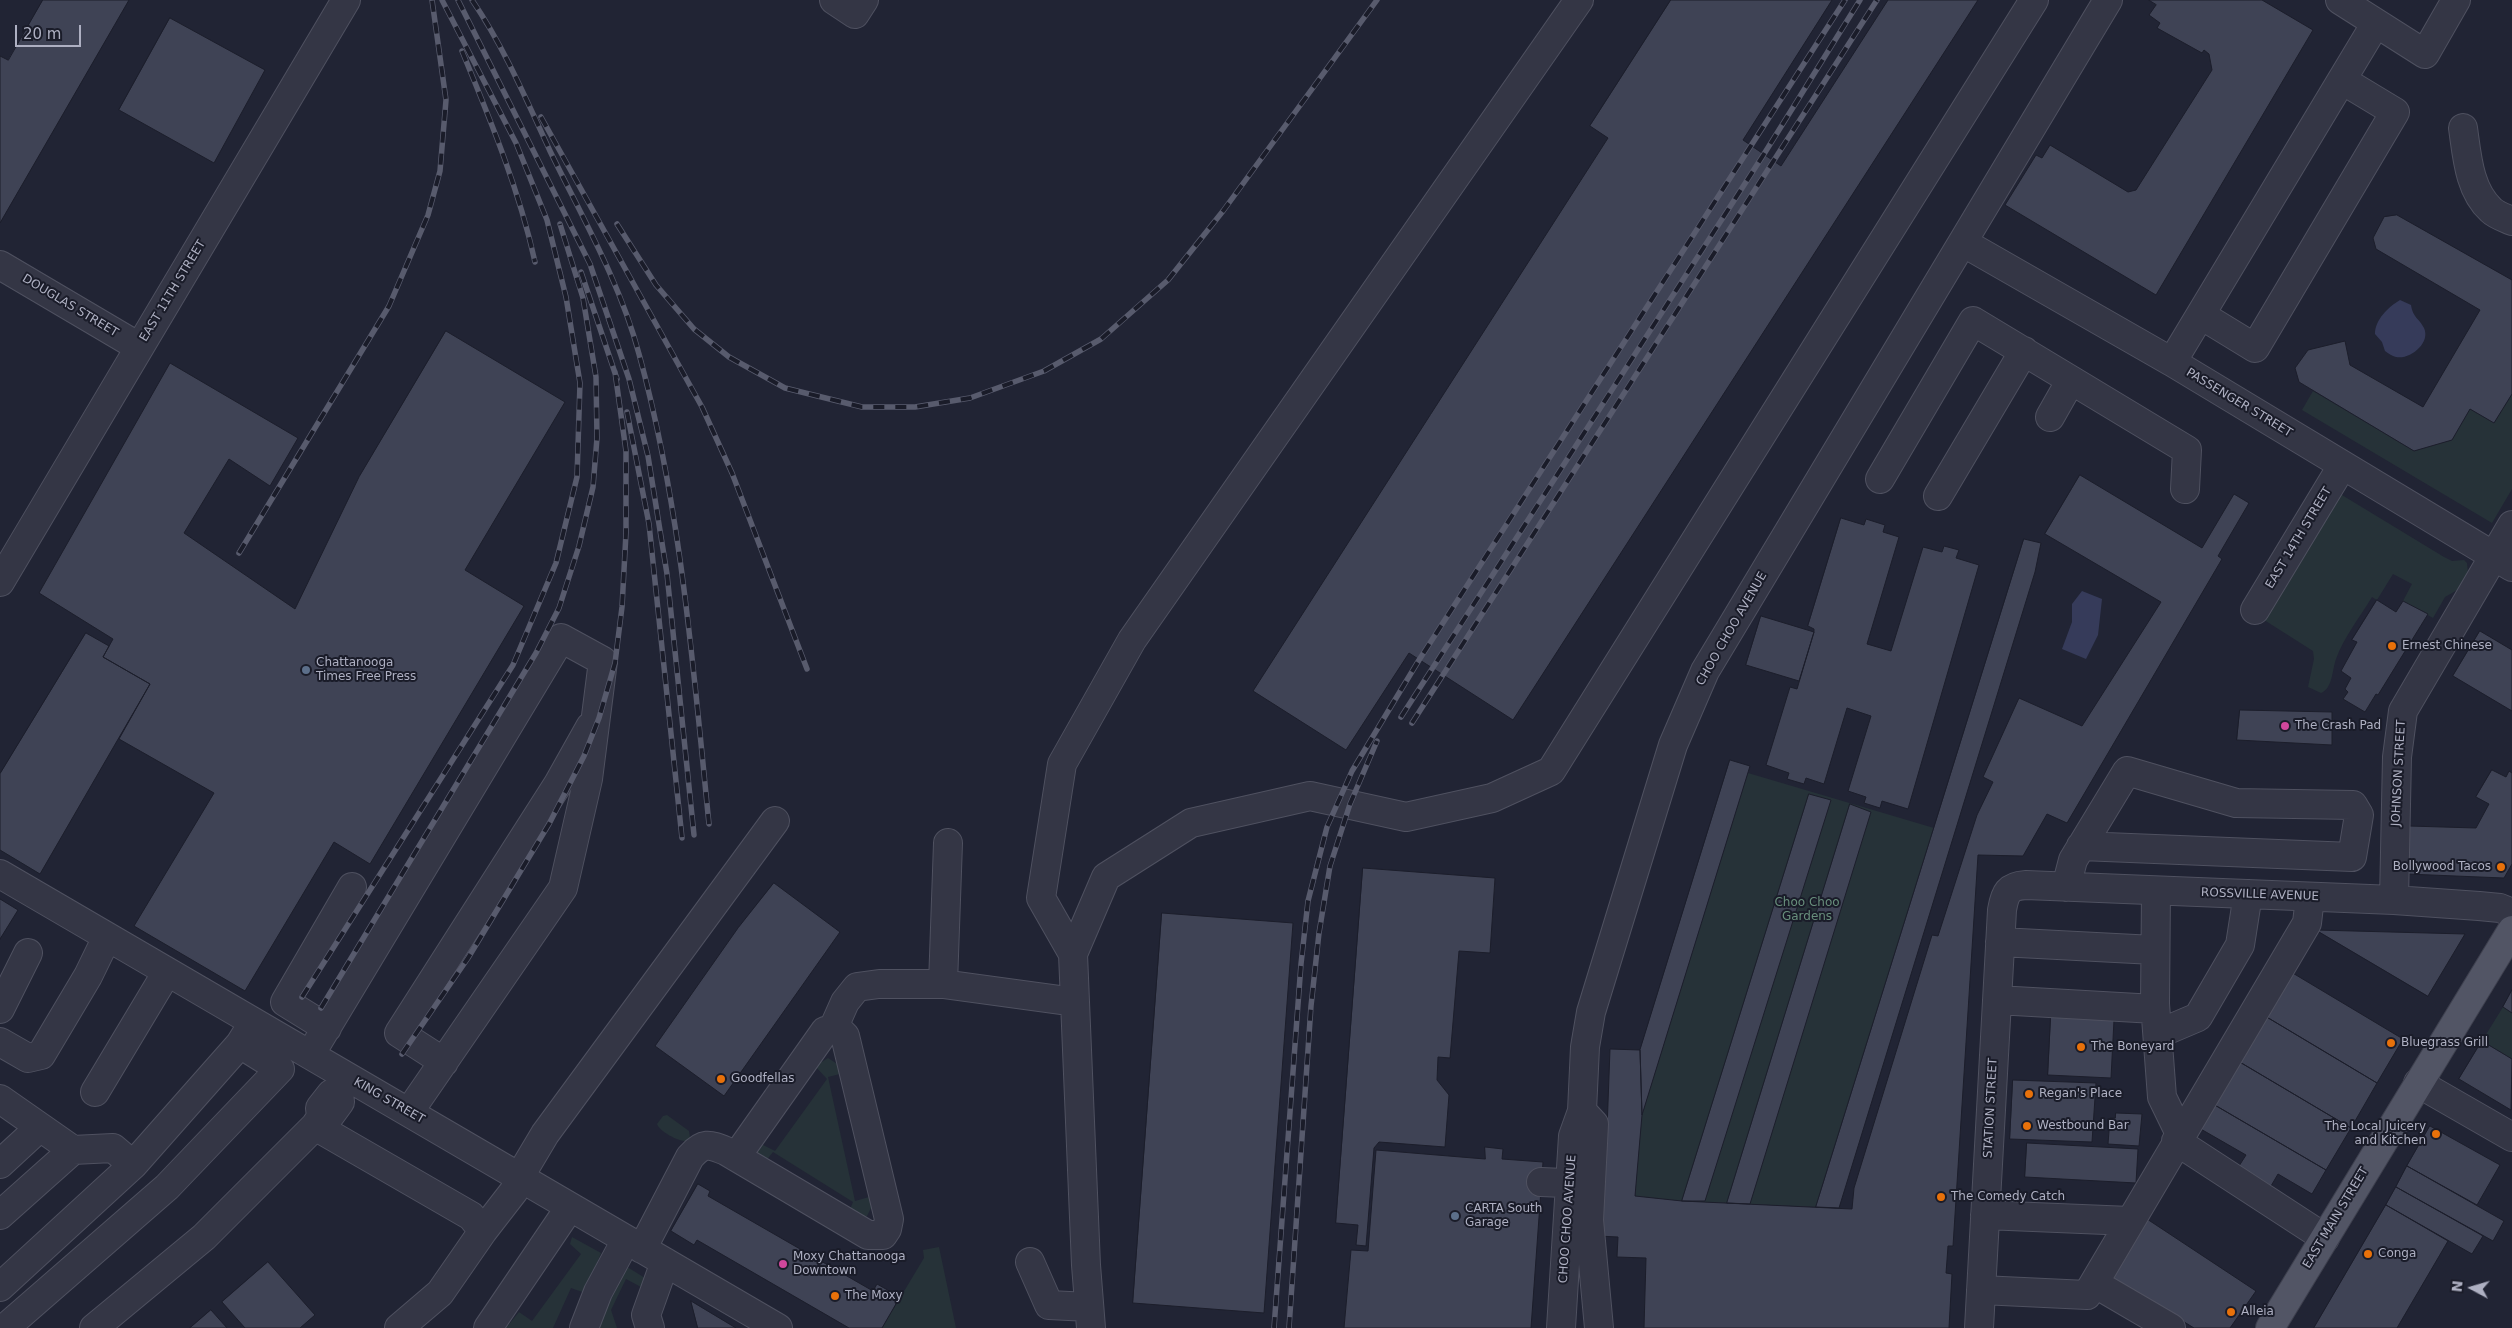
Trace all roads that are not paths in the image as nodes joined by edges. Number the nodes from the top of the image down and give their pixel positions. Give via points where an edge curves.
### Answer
1 (346, 0) edge
2 (1579, 0) edge
3 (2034, 0) edge
4 (2108, 0) edge
5 (2340, 0) edge
6 (2456, 0) edge
7 (2376, 23) junction
8 (2342, 80) junction
9 (2462, 128) dead end
10 (2512, 222) edge
11 (1964, 243) junction
12 (0, 265) edge
13 (2202, 315) junction
14 (140, 347) junction
15 (2024, 351) junction
16 (2172, 362) junction
17 (2071, 380) junction
18 (2050, 417) dead end
19 (2342, 466) junction
20 (1880, 479) dead end
21 (2185, 489) dead end
22 (1938, 496) dead end
23 (2512, 525) edge
24 (2503, 562) edge
25 (2, 574) edge
26 (2255, 610) dead end
27 (596, 715) junction
28 (775, 821) dead end
29 (948, 843) dead end
30 (2081, 846) junction
31 (0, 874) edge
32 (352, 887) dead end
33 (2066, 887) junction
34 (2008, 889) joint
35 (2156, 891) junction
36 (2248, 894) junction
37 (2310, 897) junction
38 (2394, 900) junction
39 (2512, 913) edge
40 (2512, 930) edge
41 (107, 937) junction
42 (2000, 942) junction
43 (2154, 950) junction
44 (28, 954) dead end
45 (1073, 954) junction
46 (167, 972) junction
47 (943, 984) junction
48 (1997, 1000) junction
49 (1075, 1002) junction
50 (0, 1008) edge
51 (2156, 1021) junction
52 (327, 1028) junction
53 (833, 1029) junction
54 (247, 1033) junction
55 (0, 1042) edge
56 (310, 1056) junction
57 (444, 1062) junction
58 (2418, 1083) junction
59 (344, 1086) junction
60 (96, 1092) dead end
61 (0, 1099) edge
62 (409, 1112) junction
63 (318, 1122) junction
64 (39, 1128) junction
65 (2512, 1137) edge
66 (2178, 1138) junction
67 (73, 1150) junction
68 (736, 1157) junction
69 (0, 1164) edge
70 (134, 1165) junction
71 (520, 1176) junction
72 (1542, 1182) dead end
73 (1580, 1184) junction
74 (570, 1207) junction
75 (0, 1215) edge
76 (1985, 1215) junction
77 (2130, 1221) junction
78 (483, 1231) junction
79 (2325, 1238) junction
80 (634, 1244) junction
81 (665, 1262) junction
82 (1030, 1262) dead end
83 (2094, 1283) junction
84 (0, 1287) edge
85 (1981, 1290) junction
86 (1090, 1317) edge
87 (2165, 1327) edge
88 (5, 1328) edge
89 (94, 1328) edge
90 (400, 1328) edge
91 (488, 1328) edge
92 (584, 1328) edge
93 (650, 1328) edge
94 (778, 1328) edge
95 (1561, 1328) edge
96 (1599, 1328) edge
97 (1979, 1328) edge
98 (2270, 1328) edge

1 - 14 street, EAST 11TH STREET
2 - 45 street via 1132,640 1062,764 1041,898
3 - 45 street via 1551,771 1492,798 1406,817 1310,796 1191,823 1106,877
4 - 11 street, CHOO CHOO AVENUE
5 - 7 street
6 - 7 street via 2425,54
7 - 8 street
8 - 13 street
8 - 13 street via 2395,112 2255,348
9 - 10 street via 2470,173 2478,194 2491,211
11 - 16 street, PASSENGER STREET
11 - 73 street, CHOO CHOO AVENUE via 1716,654 1695,692 1673,745 1591,1012 1585,1047 1582,1111 1594,1124
12 - 14 street, DOUGLAS STREET
13 - 16 street
14 - 25 street, EAST 11TH STREET
15 - 17 street
15 - 20 street via 1972,320
15 - 22 street
16 - 19 street, PASSENGER STREET
17 - 18 street
17 - 21 street via 2187,450
19 - 24 street, PASSENGER STREET
19 - 26 street, EAST 14TH STREET
23 - 24 street, JOHNSON STREET
24 - 38 street, JOHNSON STREET via 2403,711 2397,757
27 - 52 street via 603,660 561,638
27 - 57 street via 588,778 563,888
27 - 57 street via 558,784 399,1033
28 - 71 street via 545,1134
29 - 47 street
30 - 30 street via 2352,857 2359,815 2353,805 2236,803 2127,771
30 - 33 street via 2073,860
31 - 41 street, KING STREET
32 - 52 street via 285,1002
33 - 34 street, ROSSVILLE AVENUE via 2016,885
33 - 35 street, ROSSVILLE AVENUE
34 - 42 street, STATION STREET via 2002,910
35 - 36 street, ROSSVILLE AVENUE
35 - 43 street
36 - 37 street, ROSSVILLE AVENUE
36 - 51 street via 2240,945 2198,1017
37 - 38 street, ROSSVILLE AVENUE
37 - 66 street via 2307,923
38 - 39 street, ROSSVILLE AVENUE via 2500,908
40 - 58 main road, EAST MAIN STREET
41 - 46 street, KING STREET
41 - 55 street via 41,1055 28,1058
42 - 43 street
42 - 48 street, STATION STREET
43 - 51 street
44 - 50 street
45 - 49 street
46 - 54 street, KING STREET
46 - 60 street
47 - 49 street
47 - 53 street via 857,987 845,1002
48 - 51 street
48 - 76 street, STATION STREET
49 - 86 street
51 - 66 street via 2162,1097
52 - 56 street
53 - 68 street via 825,1032
53 - 68 street via 840,1030 845,1036 889,1219 883,1235 868,1235
54 - 56 street, KING STREET
54 - 70 street
54 - 88 street via 280,1069 167,1187
56 - 59 street, KING STREET
57 - 62 street
58 - 65 street
58 - 79 main road, EAST MAIN STREET
59 - 62 street, KING STREET
59 - 63 street via 340,1102 329,1117
61 - 64 street
62 - 71 street, KING STREET
63 - 78 street via 471,1216
63 - 89 street via 204,1237
64 - 67 street
64 - 69 street
66 - 77 street
66 - 79 street
67 - 70 street via 114,1148
67 - 75 street
68 - 80 street via 715,1146 698,1148
70 - 84 street
71 - 74 street, KING STREET
71 - 78 street via 514,1191
72 - 73 street
73 - 95 street, CHOO CHOO AVENUE
73 - 96 street, CHOO CHOO AVENUE via 1590,1235
74 - 80 street, KING STREET
74 - 91 street
76 - 77 street
76 - 85 street, STATION STREET
77 - 83 street
78 - 90 street via 440,1293
79 - 98 main road, EAST MAIN STREET
80 - 81 street, KING STREET
80 - 92 street via 598,1292
81 - 93 street via 646,1315
81 - 94 street, KING STREET
82 - 86 street via 1049,1305
83 - 85 street via 2087,1295
83 - 87 street
85 - 97 street, STATION STREET

